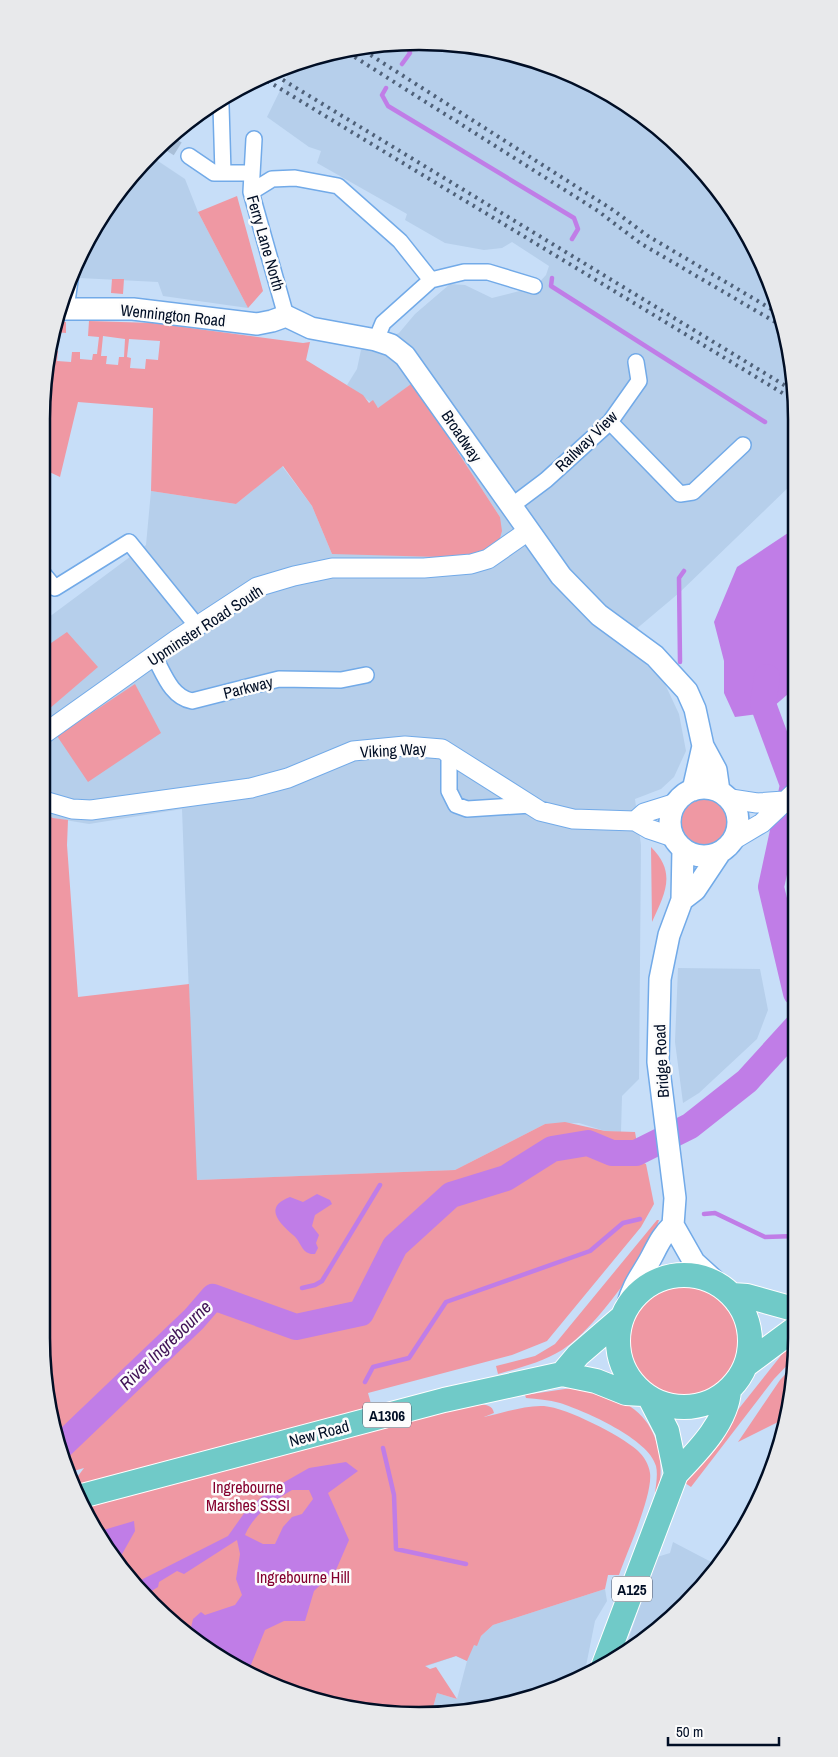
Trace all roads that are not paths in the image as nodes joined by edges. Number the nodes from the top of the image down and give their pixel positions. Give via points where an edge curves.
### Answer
1 (221, 108) edge
2 (254, 139) dead end
3 (189, 156) tunnel mouth
4 (223, 173) junction
5 (251, 173) junction
6 (251, 192) junction
7 (430, 280) junction
8 (534, 286) dead end
9 (67, 309) edge
10 (286, 316) junction
11 (376, 340) junction
12 (636, 362) dead end
13 (610, 422) junction
14 (743, 445) dead end
15 (510, 508) junction
16 (528, 531) junction
17 (50, 582) edge
18 (197, 626) junction
19 (154, 656) junction
20 (366, 675) dead end
21 (50, 730) edge
22 (703, 746) junction
23 (449, 754) junction
24 (693, 790) junction
25 (725, 795) junction
26 (788, 796) edge
27 (788, 798) edge
28 (50, 803) edge
29 (676, 803) junction
30 (531, 806) junction
31 (635, 820) junction
32 (678, 843) junction
33 (727, 846) junction
34 (682, 900) junction
35 (673, 1225) junction
36 (724, 1289) junction
37 (788, 1307) edge
38 (625, 1311) junction
39 (788, 1334) edge
40 (746, 1364) junction
41 (562, 1374) junction
42 (729, 1390) junction
43 (646, 1396) junction
44 (676, 1474) junction
45 (85, 1495) edge
46 (607, 1656) edge

1 - 4 street
2 - 5 street, Ferry Lane North
3 - 4 street via 214,173
4 - 5 street
5 - 6 street, Ferry Lane North
6 - 7 street via 272,179 295,178 338,186 400,241
6 - 10 street, Ferry Lane North
7 - 8 street via 464,272 488,272
7 - 11 street via 383,324
9 - 10 main road, Wennington Road via 134,309 257,324
10 - 11 main road, Broadway via 311,328
11 - 15 main road, Broadway via 391,345 405,356
12 - 13 street, Railway View via 639,381
13 - 14 street via 680,494 693,492
13 - 15 street, Railway View
15 - 16 main road, Broadway
16 - 18 street, Upminster Road South via 488,559 471,564 424,568 332,568 294,576 258,587
16 - 22 main road, Broadway via 561,576 599,615 655,656 687,691 696,709
17 - 18 street via 55,588 129,542
18 - 19 street, Upminster Road South
19 - 20 street, Parkway via 175,693 192,701 279,679 341,680
19 - 21 street, Upminster Road South
22 - 24 main road
22 - 25 main road
23 - 28 street, Viking Way via 429,747 370,748 288,778 228,791 91,810
23 - 30 street, Viking Way
23 - 30 street via 449,791 456,805 467,809
24 - 25 main road via 706,788
24 - 29 main road
25 - 26 street via 757,803
25 - 33 main road via 739,819
27 - 33 street via 762,823
29 - 31 street
29 - 32 main road, Bridge Road via 670,820
30 - 31 street, Viking Way via 573,819
31 - 32 street
32 - 33 main road via 700,857
32 - 34 main road, Bridge Road
33 - 34 main road, Bridge Road via 694,890
34 - 35 main road, Bridge Road via 669,935 660,979 658,1062 675,1198
35 - 36 main road via 694,1262
35 - 38 main road via 660,1238 632,1287
36 - 37 main road
36 - 38 main road via 698,1276 678,1275 659,1279 642,1290
36 - 40 main road via 743,1310 749,1328
38 - 41 main road
38 - 43 main road via 617,1343 621,1362 629,1380
39 - 40 main road
40 - 42 main road
41 - 43 main road, New Road / A1306
41 - 45 main road, New Road / A1306 via 444,1400
42 - 43 main road via 711,1402 691,1407 670,1406
42 - 44 main road, A125 via 722,1417
43 - 44 main road via 667,1431
44 - 46 main road, A125

